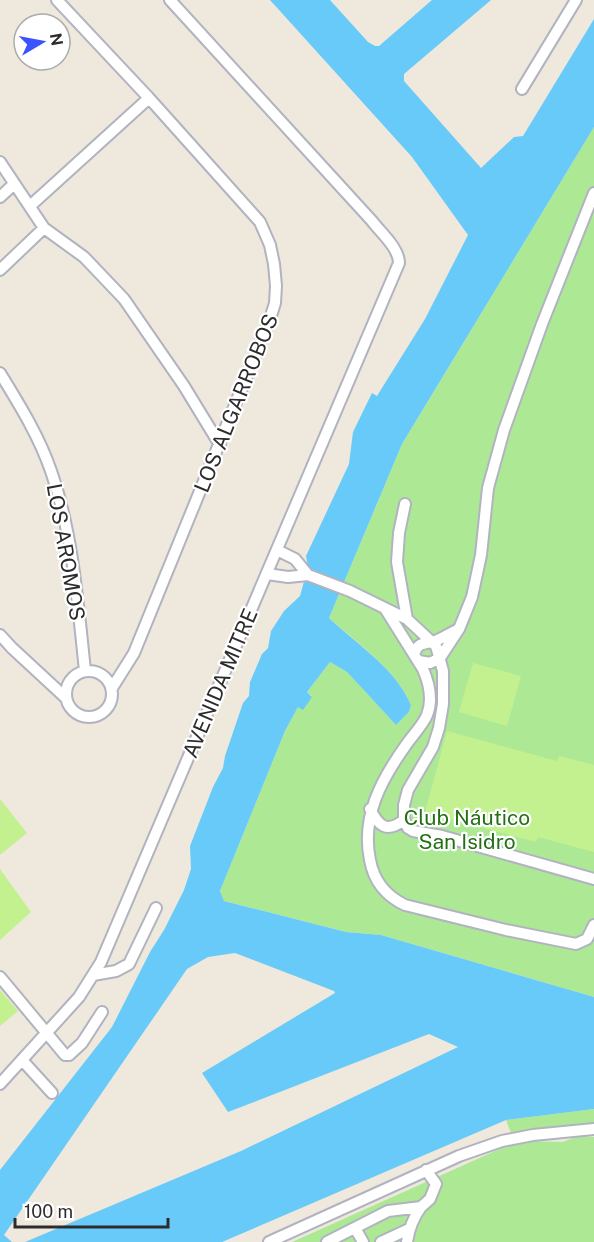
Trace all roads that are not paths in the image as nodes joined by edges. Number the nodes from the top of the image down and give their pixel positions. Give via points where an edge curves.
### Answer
1 (57, 0) edge
2 (170, 0) edge
3 (572, 2) edge
4 (522, 89) dead end
5 (149, 98) junction
6 (0, 162) edge
7 (14, 184) junction
8 (594, 193) edge
9 (0, 197) edge
10 (30, 206) junction
11 (44, 228) junction
12 (0, 270) edge
13 (0, 373) edge
14 (220, 445) junction
15 (405, 504) dead end
16 (277, 550) junction
17 (267, 574) junction
18 (310, 576) junction
19 (386, 610) junction
20 (407, 619) junction
21 (459, 629) junction
22 (0, 635) edge
23 (433, 642) junction
24 (416, 658) junction
25 (440, 658) junction
26 (85, 671) junction
27 (112, 688) junction
28 (66, 698) junction
29 (370, 809) junction
30 (404, 820) junction
31 (594, 879) edge
32 (156, 908) dead end
33 (594, 925) edge
34 (93, 975) junction
35 (0, 977) edge
36 (102, 1012) dead end
37 (46, 1034) junction
38 (22, 1060) junction
39 (0, 1084) edge
40 (52, 1093) dead end
41 (594, 1130) edge
42 (426, 1170) junction
43 (421, 1207) junction
44 (355, 1228) junction
45 (409, 1229) junction
46 (269, 1242) edge
47 (327, 1242) edge
48 (363, 1242) edge
49 (381, 1242) edge
50 (407, 1242) edge

1 - 5 street, LOS ALGARROBOS
2 - 16 street, AVENIDA MITRE via 372,221 399,257
3 - 4 street
5 - 10 street
5 - 14 street, LOS ALGARROBOS via 260,222 274,264 275,303
6 - 7 street
7 - 9 street
7 - 10 street
8 - 21 street via 504,430 488,488 482,555
10 - 11 street
11 - 12 street
11 - 14 street via 84,257 124,299
13 - 26 street, LOS AROMOS via 38,440 51,472 67,539
14 - 27 street, LOS ALGARROBOS via 134,653
15 - 20 street via 397,562
16 - 17 street, AVENIDA MITRE
16 - 18 street via 295,559
17 - 18 street
17 - 34 street, AVENIDA MITRE
18 - 19 street
19 - 20 street
19 - 24 street
20 - 23 street
21 - 23 street
21 - 25 street
22 - 28 street
23 - 24 street via 423,642 416,649
23 - 25 street
24 - 25 street via 430,663
24 - 29 street via 428,680 427,715 377,791
25 - 30 street via 443,704 439,728 433,747 408,790
26 - 27 street via 104,676
26 - 28 street via 72,678
27 - 28 street via 107,710 94,717 79,716
29 - 30 street via 383,826 396,826
29 - 33 street via 367,846 372,869 382,890 394,900 576,944 587,939
30 - 31 street via 412,831
32 - 34 street via 129,964
34 - 37 street, AVENIDA MITRE
35 - 37 street
36 - 37 street via 82,1043 69,1055
37 - 38 street, AVENIDA MITRE
38 - 39 street, AVENIDA MITRE
38 - 40 street
41 - 42 street via 502,1141
42 - 43 street via 436,1184
42 - 46 street
43 - 44 street via 388,1210
43 - 45 street
44 - 47 street
44 - 48 street
45 - 49 street
45 - 50 street

